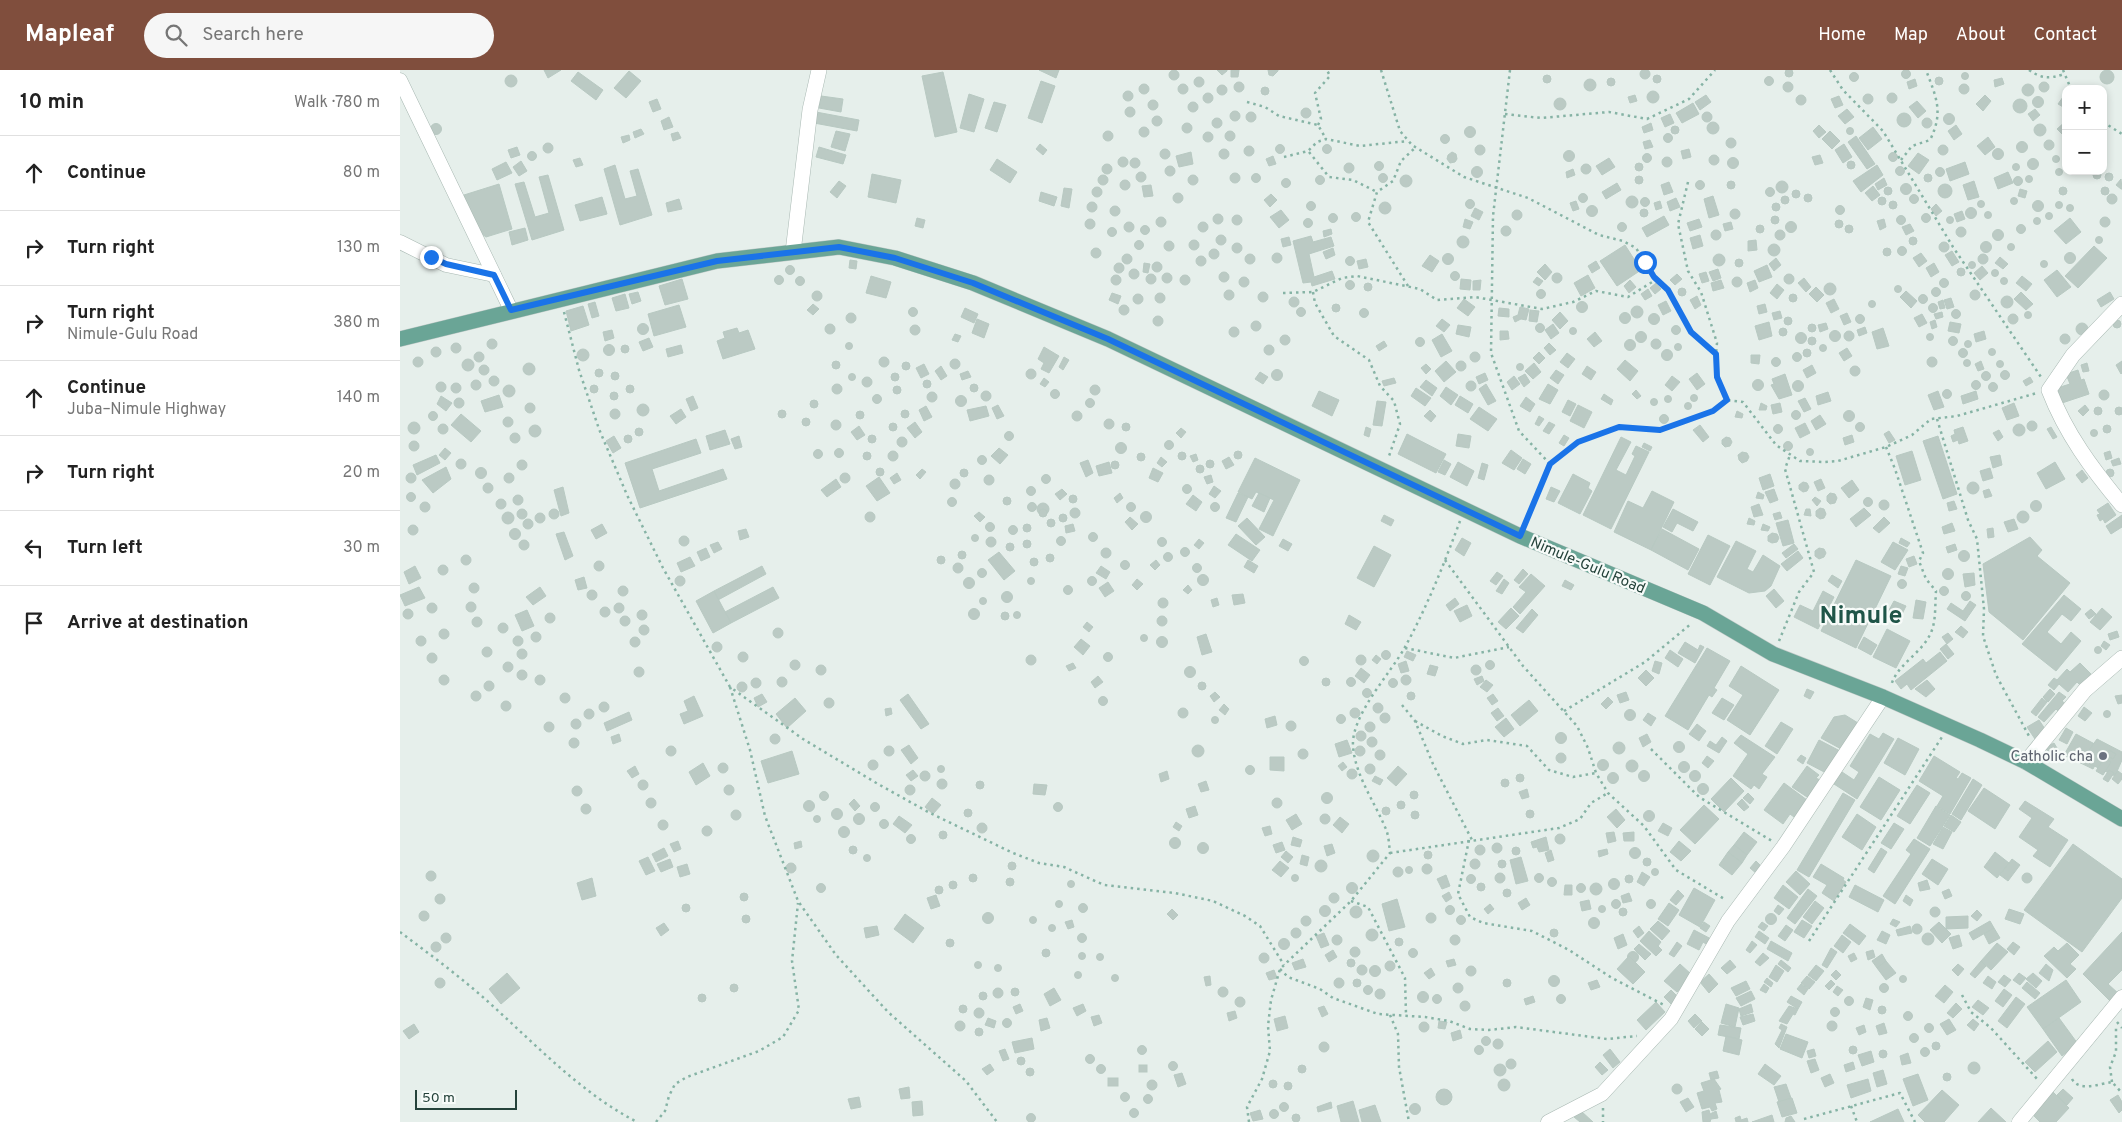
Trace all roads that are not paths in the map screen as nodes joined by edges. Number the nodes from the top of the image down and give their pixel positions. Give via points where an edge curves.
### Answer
1 (819, 70) edge
2 (400, 80) edge
3 (400, 242) edge
4 (793, 252) junction
5 (494, 275) junction
6 (2122, 304) edge
7 (511, 310) junction
8 (400, 339) edge
9 (2122, 505) edge
10 (2122, 658) edge
11 (1886, 698) junction
12 (2026, 762) junction
13 (2122, 819) edge
14 (2122, 997) edge
15 (1548, 1122) edge
16 (2019, 1122) edge

1 - 4 street via 810,110
2 - 5 street
3 - 5 street via 446,264
4 - 7 main road, Nimule-Gulu Road via 717,261
4 - 11 main road, Nimule-Gulu Road via 839,247 895,258 973,283 1108,339 1520,536 1703,613 1773,654
5 - 7 street
6 - 9 street via 2072,355 2049,390 2060,418 2088,463
7 - 8 main road, Nimule-Gulu Road
10 - 12 street via 2085,690
11 - 12 main road, Nimule-Gulu Road
11 - 15 street via 1738,907 1677,1012 1602,1094
12 - 13 main road, Nimule-Gulu Road
14 - 16 street

